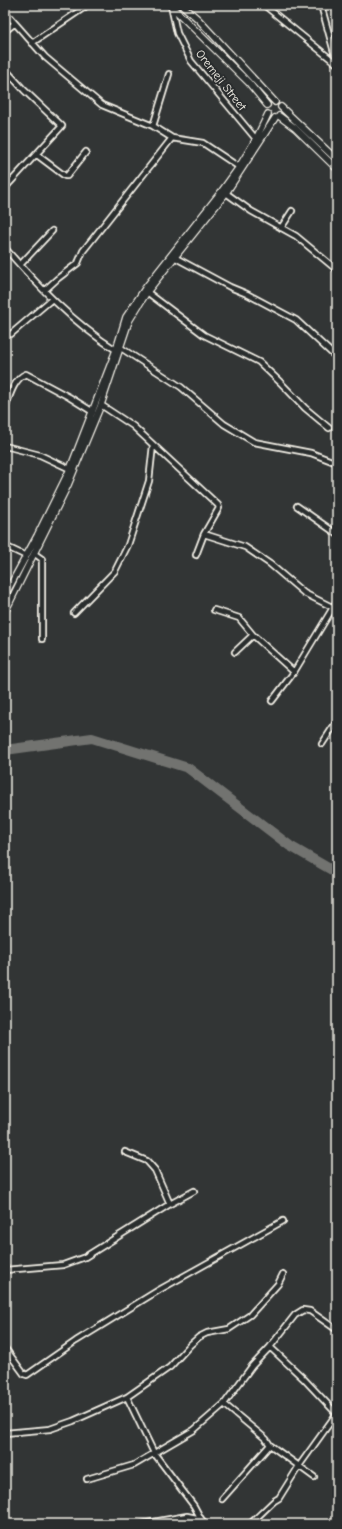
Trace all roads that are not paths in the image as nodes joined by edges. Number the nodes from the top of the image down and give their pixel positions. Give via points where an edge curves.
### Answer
1 (86, 5) edge
2 (170, 5) edge
3 (182, 5) edge
4 (264, 5) edge
5 (321, 5) edge
6 (5, 12) edge
7 (14, 24) junction
8 (5, 31) edge
9 (32, 43) junction
10 (337, 64) edge
11 (5, 69) edge
12 (169, 74) dead end
13 (275, 102) junction
14 (266, 105) junction
15 (281, 107) junction
16 (268, 114) junction
17 (277, 117) junction
18 (153, 126) junction
19 (172, 138) junction
20 (256, 139) junction
21 (86, 152) dead end
22 (37, 155) junction
23 (337, 160) edge
24 (239, 167) junction
25 (337, 169) edge
26 (5, 188) edge
27 (226, 193) junction
28 (292, 211) dead end
29 (281, 228) junction
30 (52, 231) dead end
31 (5, 248) edge
32 (174, 257) junction
33 (20, 265) junction
34 (337, 270) edge
35 (45, 290) junction
36 (147, 292) junction
37 (52, 299) junction
38 (11, 334) dead end
39 (118, 349) junction
40 (337, 358) edge
41 (101, 405) junction
42 (5, 409) edge
43 (93, 412) junction
44 (329, 428) dead end
45 (154, 444) junction
46 (5, 446) edge
47 (337, 462) edge
48 (70, 469) junction
49 (297, 506) dead end
50 (204, 534) junction
51 (337, 534) edge
52 (5, 546) edge
53 (35, 554) junction
54 (196, 555) dead end
55 (26, 556) junction
56 (5, 595) edge
57 (337, 601) edge
58 (334, 608) junction
59 (214, 610) dead end
60 (5, 612) edge
61 (74, 613) dead end
62 (253, 635) junction
63 (42, 638) dead end
64 (235, 652) dead end
65 (294, 672) junction
66 (272, 701) dead end
67 (337, 721) edge
68 (322, 744) dead end
69 (125, 1152) dead end
70 (194, 1191) dead end
71 (170, 1204) junction
72 (283, 1222) dead end
73 (5, 1270) edge
74 (283, 1274) dead end
75 (337, 1330) edge
76 (5, 1348) edge
77 (270, 1348) junction
78 (126, 1397) junction
79 (224, 1404) junction
80 (337, 1413) edge
81 (5, 1433) edge
82 (270, 1445) junction
83 (154, 1453) junction
84 (299, 1466) junction
85 (314, 1476) dead end
86 (87, 1478) dead end
87 (222, 1499) dead end
88 (201, 1519) junction
89 (142, 1524) edge
90 (206, 1524) edge
91 (250, 1524) edge

1 - 9 street
2 - 14 street via 249,83
2 - 20 street, Oremeji Street via 177,33 191,61
3 - 13 street
4 - 10 street
5 - 10 street
6 - 7 street
7 - 8 street
7 - 9 street
9 - 18 street via 102,106
11 - 22 street via 62,126
12 - 18 street
13 - 14 street
13 - 15 street
14 - 16 street via 265,110
15 - 17 street via 282,112
15 - 23 street
16 - 17 street via 268,117
16 - 20 street
17 - 25 street via 295,128
17 - 27 street
18 - 19 street
19 - 24 street via 203,143
19 - 35 street via 83,251 78,263
20 - 24 street
21 - 22 street via 67,176
22 - 26 street
24 - 39 street via 146,287 126,317
27 - 29 street
27 - 32 street
28 - 29 street
29 - 34 street via 296,236
30 - 33 street
31 - 33 street
32 - 36 street
32 - 40 street via 296,320
33 - 35 street
35 - 37 street
36 - 39 street via 130,321
36 - 44 street via 204,335 259,362
37 - 38 street
37 - 39 street via 94,336
39 - 41 street
39 - 43 street
39 - 47 street via 181,387 224,424 254,442 311,453
41 - 45 street via 133,426
41 - 53 street via 68,485
42 - 43 street via 16,382 26,374
43 - 48 street
45 - 50 street via 218,505 219,508
45 - 61 street via 149,481 128,545 115,571
46 - 48 street via 40,454
48 - 55 street
49 - 51 street
50 - 54 street
50 - 58 street via 245,547 304,593
52 - 55 street
53 - 60 street
53 - 63 street via 42,559
55 - 56 street
57 - 58 street
58 - 65 street
59 - 62 street via 239,618
62 - 64 street
62 - 65 street
65 - 66 street
67 - 68 street
69 - 71 street via 147,1161 155,1170
70 - 71 street
71 - 73 street via 85,1257 63,1266
72 - 76 street via 159,1290 76,1341 27,1375
74 - 78 street via 278,1284 250,1315 230,1329 199,1336 170,1367
75 - 77 street via 310,1311 303,1310 295,1315
77 - 79 street via 252,1366
77 - 80 street
78 - 81 street via 73,1421 50,1428
78 - 83 street
79 - 82 street
79 - 83 street via 194,1430
80 - 84 street
82 - 84 street
82 - 87 street
83 - 86 street via 134,1465
83 - 88 street
84 - 85 street
84 - 91 street via 279,1498
88 - 89 street via 187,1516
88 - 90 street

